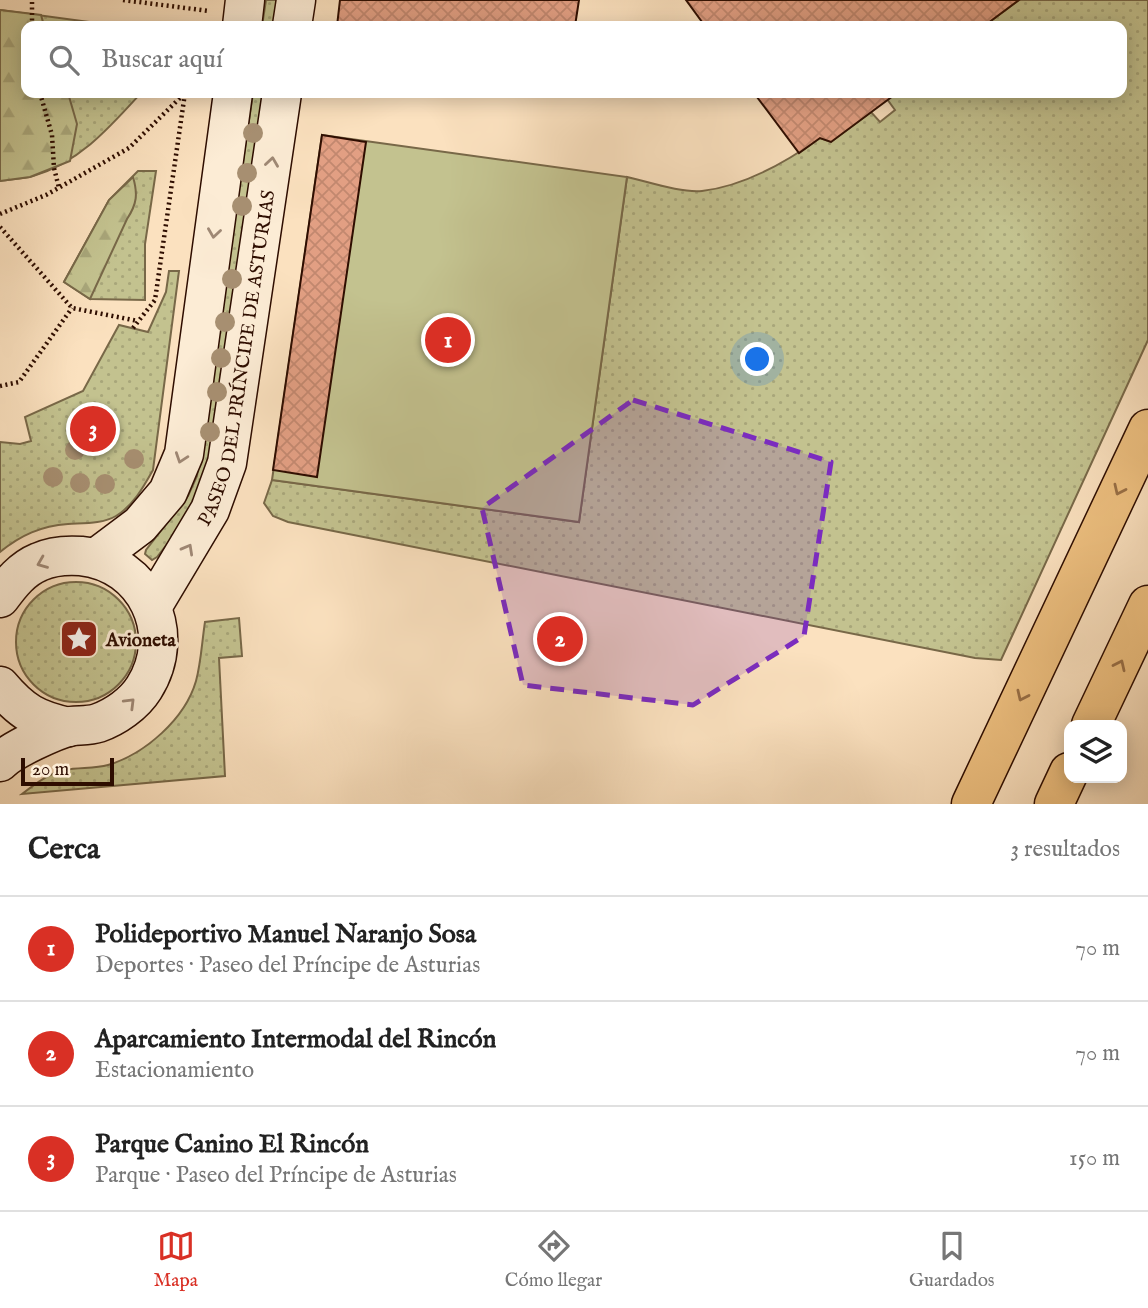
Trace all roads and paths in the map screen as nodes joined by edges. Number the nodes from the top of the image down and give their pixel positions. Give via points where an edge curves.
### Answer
1 (32, 0) edge
2 (123, 0) edge
3 (296, 0) edge
4 (232, 12) edge
5 (32, 21) edge
6 (293, 21) edge
7 (41, 98) edge
8 (180, 98) edge
9 (184, 98) edge
10 (232, 98) edge
11 (281, 98) edge
12 (59, 188) junction
13 (0, 214) edge
14 (0, 227) edge
15 (72, 308) junction
16 (138, 321) junction
17 (133, 328) dead end
18 (0, 386) edge
19 (1148, 429) edge
20 (96, 558) junction
21 (0, 598) edge
22 (1148, 605) edge
23 (152, 607) junction
24 (0, 686) edge
25 (1093, 720) edge
26 (69, 727) junction
27 (0, 762) edge
28 (1064, 783) edge
29 (971, 804) edge
30 (1054, 804) edge

1 - 5 path
2 - 4 path
3 - 6 street
7 - 12 path
8 - 12 path via 129,148
9 - 16 path via 155,300
10 -> 20 street, PASEO DEL PRÍNCIPE DE ASTURIAS via 184,454 168,492 140,525
23 -> 11 street, PASEO DEL PRÍNCIPE DE ASTURIAS via 210,510 227,463
12 - 13 path
14 - 15 path
15 - 16 path
15 - 18 path via 19,382
16 - 17 path
19 -> 29 highway
20 -> 21 street via 67,555 39,561 15,578
20 - 23 street via 120,568 139,585
25 -> 22 highway
26 -> 23 street via 97,723 123,711 144,690 156,664 159,635
24 - 26 street via 17,706 41,721
26 - 27 street via 8,754
28 - 30 highway

